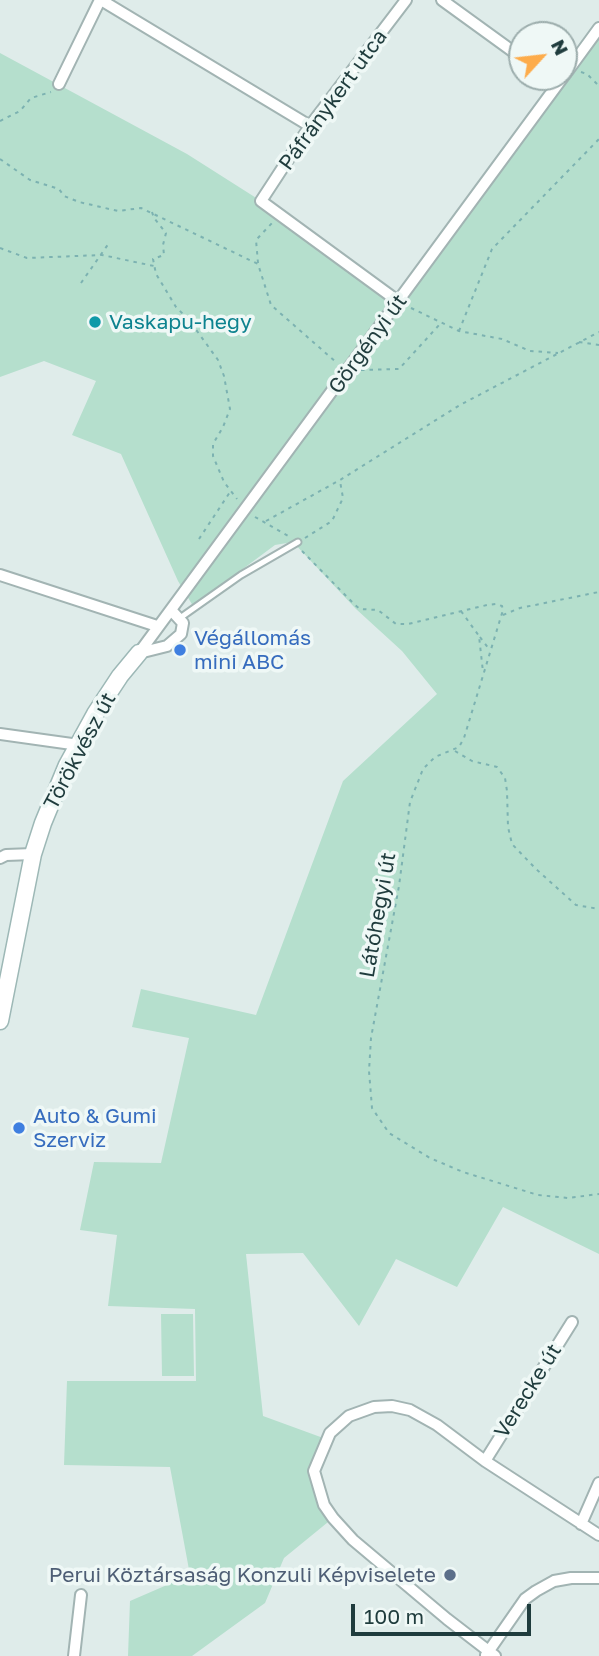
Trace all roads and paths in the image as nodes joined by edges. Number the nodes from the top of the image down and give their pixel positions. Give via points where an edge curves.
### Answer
1 (100, 0) edge
2 (406, 0) edge
3 (442, 0) edge
4 (599, 28) edge
5 (508, 48) edge
6 (578, 54) edge
7 (578, 71) edge
8 (599, 76) edge
9 (597, 82) edge
10 (59, 84) joint
11 (599, 86) edge
12 (550, 91) edge
13 (0, 121) edge
14 (310, 126) junction
15 (599, 139) edge
16 (0, 159) edge
17 (152, 212) junction
18 (288, 220) junction
19 (109, 243) dead end
20 (0, 248) edge
21 (102, 255) junction
22 (258, 264) junction
23 (155, 266) junction
24 (81, 283) dead end
25 (399, 302) junction
26 (440, 324) junction
27 (459, 331) junction
28 (599, 332) edge
29 (578, 342) junction
30 (599, 345) edge
31 (559, 353) junction
32 (347, 371) junction
33 (340, 480) junction
34 (230, 491) junction
35 (245, 512) junction
36 (200, 539) dead end
37 (299, 542) junction
38 (0, 575) edge
39 (599, 592) edge
40 (171, 610) junction
41 (461, 611) junction
42 (502, 616) junction
43 (180, 618) junction
44 (158, 626) junction
45 (479, 636) junction
46 (490, 649) junction
47 (139, 653) junction
48 (483, 674) junction
49 (0, 734) edge
50 (79, 745) junction
51 (454, 751) junction
52 (33, 854) junction
53 (0, 858) edge
54 (599, 909) edge
55 (0, 1021) edge
56 (599, 1194) edge
57 (572, 1322) dead end
58 (485, 1461) junction
59 (599, 1483) edge
60 (581, 1524) junction
61 (599, 1535) edge
62 (599, 1578) edge
63 (80, 1595) dead end
64 (490, 1655) edge
65 (74, 1656) edge

1 - 10 street
1 - 14 street
2 - 14 street, Páfránykert utca
3 - 5 street
4 - 6 street, Görgényi út
7 - 9 path
8 - 9 path
9 - 11 path
10 - 13 path
12 - 25 street, Görgényi út
14 - 18 street, Páfránykert utca via 261,201
15 - 27 path via 492,249
16 - 17 path via 30,180 59,189 79,202 118,211 141,208
17 - 22 path
17 - 23 path via 166,233 164,256 153,258
18 - 22 path via 273,221 256,240
18 - 25 street
19 - 21 path
20 - 21 path via 27,258
21 - 23 path
21 - 24 path
22 - 32 path via 271,304
23 - 34 path via 176,307 218,360 224,376 230,409 213,444 213,456
25 - 26 path
25 - 32 street, Görgényi út
26 - 27 path
26 - 32 path via 399,369
27 - 31 path via 502,339 530,351
28 - 29 path
29 - 30 path
29 - 31 path
31 - 33 path via 460,405
32 - 35 street, Görgényi út
33 - 37 path via 343,498 332,521
33 - 37 path via 265,521
34 - 35 path
34 - 36 path
35 - 40 street, Görgényi út
37 - 41 path via 302,551 360,609 379,610 402,625
37 - 43 lane
38 - 44 street
39 - 42 path
40 - 43 street
40 - 44 street, Törökvész út
41 - 42 path via 496,604 502,606
41 - 45 path
42 - 46 path
43 - 47 street via 181,634 175,641
44 - 47 street, Törökvész út
45 - 46 path
45 - 48 path
46 - 48 path
47 - 50 street, Törökvész út
48 - 51 path via 464,738
49 - 50 street
50 - 52 street, Törökvész út via 54,793
51 - 54 path via 497,767 508,791 512,844 576,905
51 - 56 path, Látóhegyi út via 435,757 423,769 407,816 405,851 371,1038 372,1108 389,1133 463,1172 538,1195
52 - 53 street
52 - 55 street, Törökvész út
57 - 58 street, Verecke út
58 - 60 street, Verecke út
58 - 64 street, Verecke út via 410,1410 374,1407 338,1424 326,1439 314,1471 324,1504 353,1540
59 - 60 street
60 - 61 street, Verecke út
62 - 64 street via 554,1581 536,1591 525,1599
63 - 65 street

